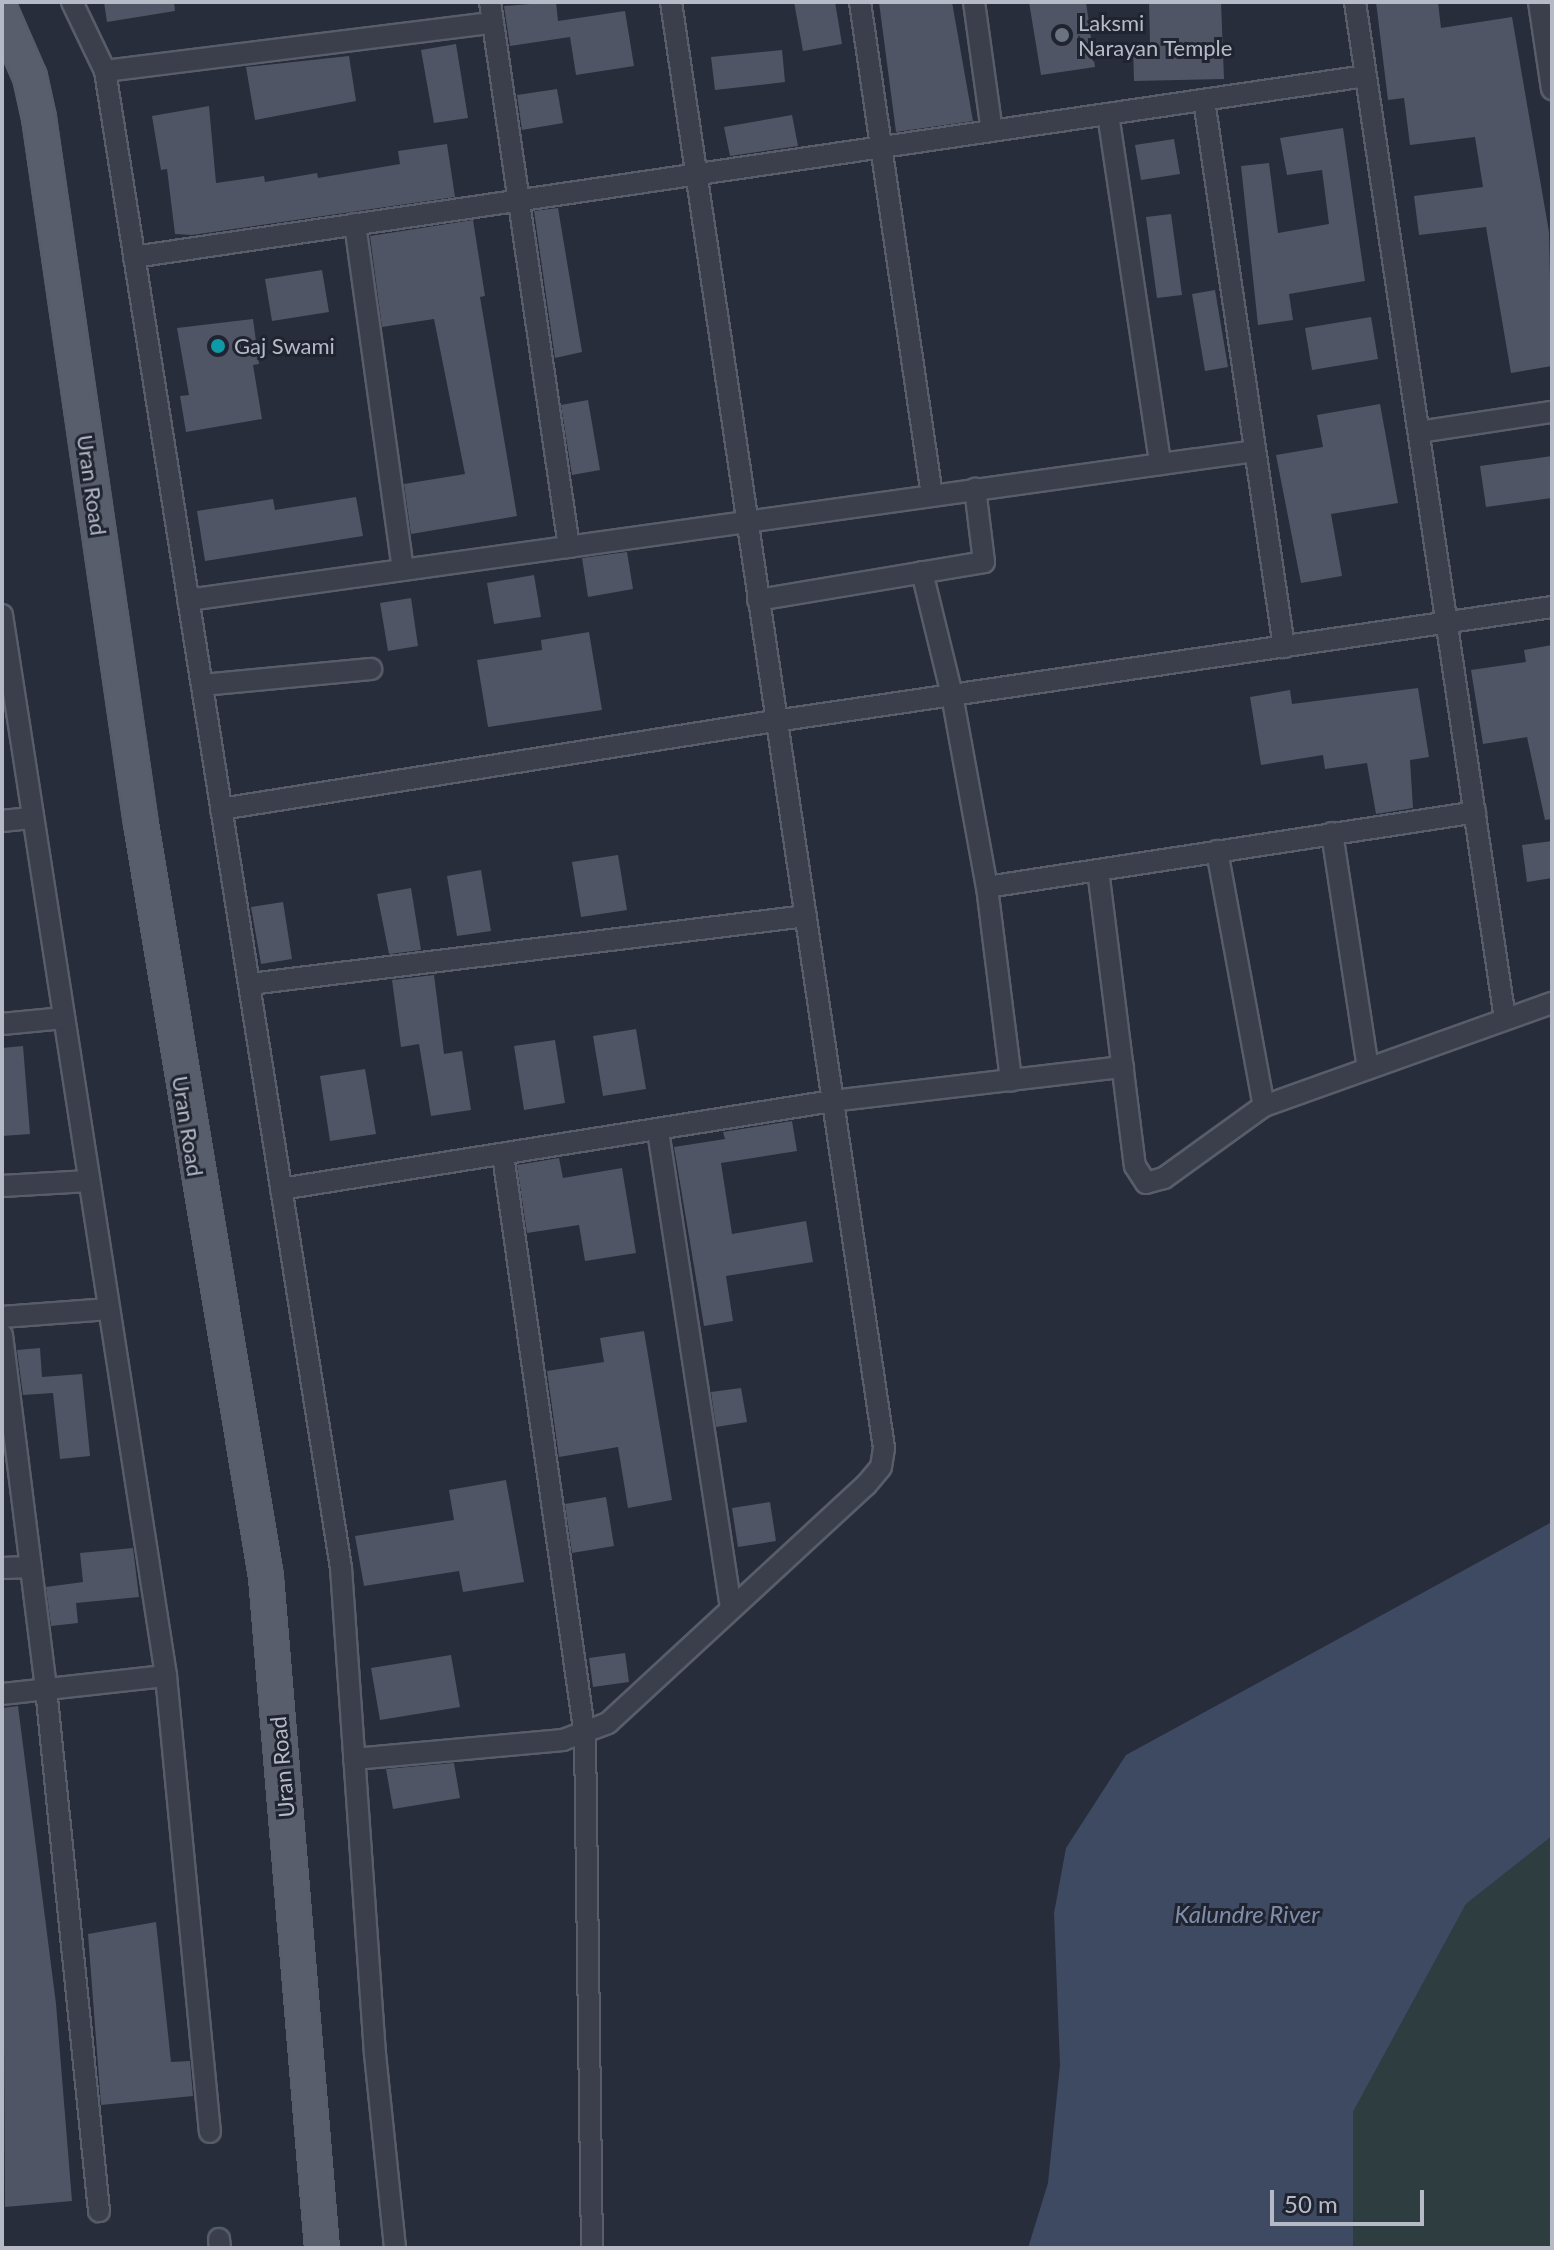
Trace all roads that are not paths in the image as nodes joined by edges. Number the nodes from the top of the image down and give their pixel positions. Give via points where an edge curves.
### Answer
1 (72, 2) edge
2 (490, 2) edge
3 (671, 2) edge
4 (860, 2) edge
5 (974, 2) edge
6 (1355, 2) edge
7 (1539, 2) edge
8 (2, 13) edge
9 (493, 23) junction
10 (105, 71) junction
11 (1366, 76) junction
12 (1552, 89) edge
13 (1204, 100) junction
14 (1108, 114) junction
15 (992, 131) junction
16 (881, 148) junction
17 (693, 176) junction
18 (518, 200) junction
19 (355, 224) junction
20 (134, 257) junction
21 (1552, 412) edge
22 (1419, 432) junction
23 (1255, 451) junction
24 (1160, 464) junction
25 (975, 489) junction
26 (932, 495) junction
27 (747, 520) junction
28 (569, 547) junction
29 (403, 570) junction
30 (922, 572) junction
31 (188, 600) junction
32 (758, 600) junction
33 (1552, 607) edge
34 (1447, 622) junction
35 (3, 623) edge
36 (1284, 647) junction
37 (371, 669) dead end
38 (202, 685) junction
39 (952, 695) junction
40 (775, 721) junction
41 (221, 809) junction
42 (1475, 812) junction
43 (33, 818) junction
44 (2, 821) edge
45 (1332, 833) junction
46 (1217, 851) junction
47 (1098, 870) junction
48 (987, 887) junction
49 (806, 916) junction
50 (250, 984) junction
51 (1552, 1003) edge
52 (64, 1018) junction
53 (1505, 1019) junction
54 (2, 1024) edge
55 (1123, 1067) junction
56 (1368, 1068) junction
57 (1011, 1081) junction
58 (832, 1101) junction
59 (1264, 1106) junction
60 (658, 1131) junction
61 (503, 1155) junction
62 (89, 1181) junction
63 (2, 1186) edge
64 (281, 1189) junction
65 (109, 1309) junction
66 (2, 1317) edge
67 (2, 1335) edge
68 (31, 1567) junction
69 (2, 1568) edge
70 (731, 1608) junction
71 (166, 1676) junction
72 (46, 1689) junction
73 (2, 1694) edge
74 (585, 1736) junction
75 (354, 1759) junction
76 (210, 2132) dead end
77 (99, 2211) dead end
78 (322, 2248) edge
79 (395, 2248) edge
80 (592, 2248) edge

1 - 10 street
2 - 9 street
3 - 17 street
4 - 16 street
5 - 15 street
6 - 11 street
7 - 12 street
8 - 78 main road, Uran Road via 30,77 39,118 143,840 266,1577
9 - 10 street
9 - 18 street
10 - 20 street
11 - 13 street
11 - 22 street
13 - 14 street
13 - 23 street
14 - 15 street
14 - 24 street
15 - 16 street
16 - 17 street
16 - 26 street
17 - 18 street
17 - 27 street
18 - 19 street
18 - 28 street
19 - 20 street
19 - 29 street
20 - 31 street
21 - 22 street
22 - 34 street
23 - 24 street
23 - 36 street
24 - 25 street
25 - 26 street
25 - 30 street via 984,562
26 - 27 street
27 - 28 street
27 - 32 street
28 - 29 street
29 - 31 street
30 - 32 street
30 - 39 street
31 - 38 street
32 - 40 street
33 - 34 street
34 - 36 street
34 - 42 street
35 - 43 street
36 - 39 street
37 - 38 street
38 - 41 street
39 - 40 street
39 - 48 street
40 - 41 street
40 - 49 street
41 - 50 street
42 - 45 street
42 - 53 street
43 - 44 street
43 - 52 street
45 - 46 street
45 - 56 street
46 - 47 street
46 - 59 street
47 - 48 street
47 - 55 street
48 - 57 street
49 - 50 street
49 - 58 street
50 - 64 street
51 - 53 street
52 - 54 street
52 - 62 street
53 - 56 street
55 - 57 street
55 - 59 street via 1135,1166 1146,1183 1164,1178
56 - 59 street
57 - 58 street
58 - 60 street
58 - 70 street via 882,1419 881,1467
60 - 61 street
60 - 70 street
61 - 64 street
61 - 74 street
62 - 63 street
62 - 65 street
64 - 75 street via 341,1568
65 - 66 street
65 - 71 street
67 - 68 street
68 - 69 street
68 - 72 street
70 - 74 street via 608,1723
71 - 72 street
71 - 76 street
72 - 73 street
72 - 77 street
74 - 75 street
74 - 80 street
75 - 79 street

